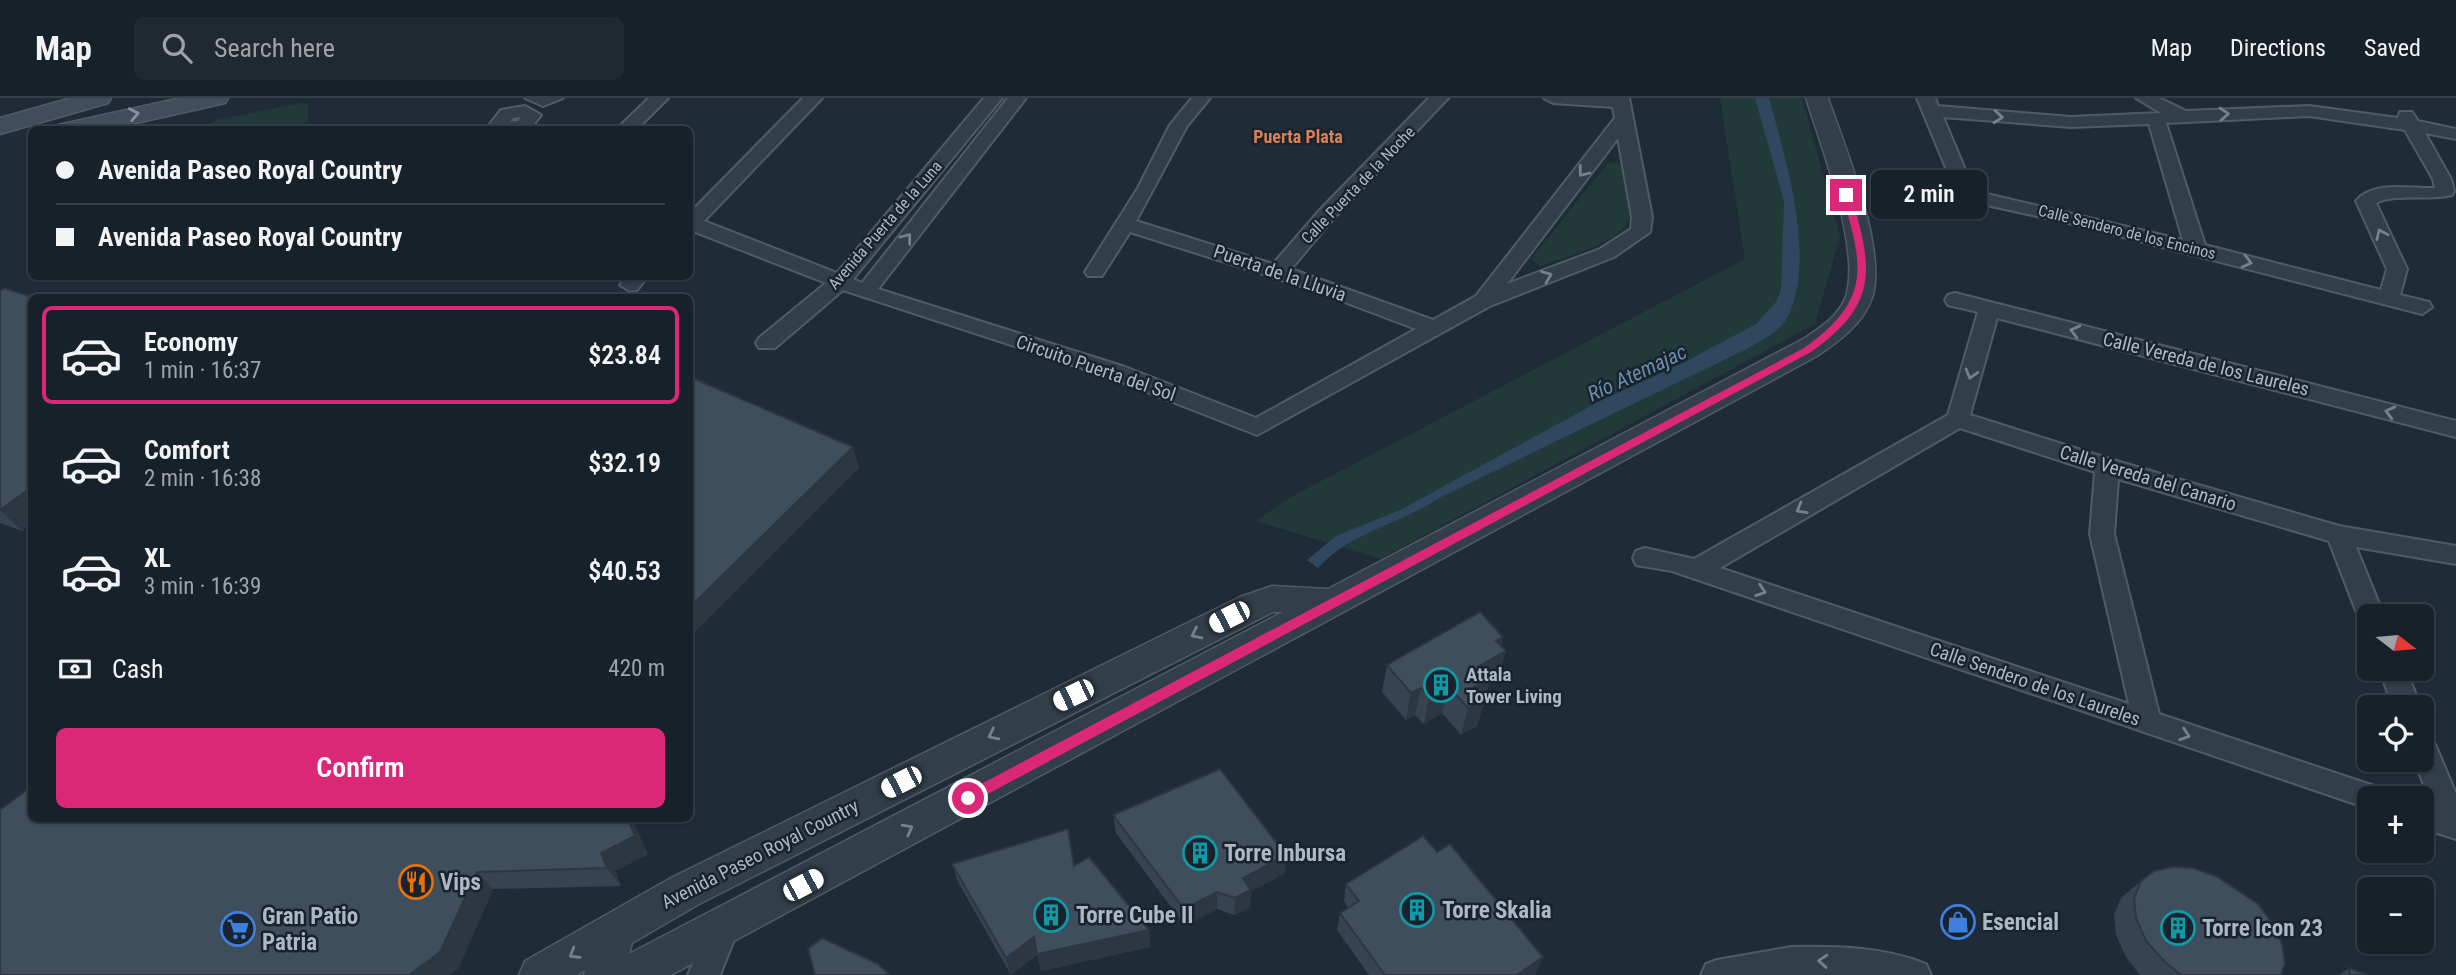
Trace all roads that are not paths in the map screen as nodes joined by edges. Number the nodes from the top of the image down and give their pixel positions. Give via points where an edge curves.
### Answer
1 (99, 98) edge
2 (216, 98) edge
3 (659, 98) edge
4 (813, 98) edge
5 (993, 98) edge
6 (1017, 98) edge
7 (1187, 98) edge
8 (1201, 98) edge
9 (1439, 98) edge
10 (1553, 98) edge
11 (1817, 98) edge
12 (2129, 98) edge
13 (2145, 98) edge
14 (537, 102) edge
15 (2306, 103) edge
16 (1928, 104) edge
17 (1622, 106) edge
18 (2456, 116) edge
19 (2184, 117) junction
20 (2132, 119) junction
21 (2156, 119) junction
22 (2408, 119) junction
23 (1179, 125) junction
24 (0, 126) edge
25 (86, 126) edge
26 (501, 126) edge
27 (629, 126) edge
28 (2456, 134) edge
29 (28, 140) edge
30 (0, 149) edge
31 (949, 150) junction
32 (973, 154) junction
33 (693, 220) edge
34 (693, 224) edge
35 (1126, 224) junction
36 (2196, 249) junction
37 (1278, 271) junction
38 (1095, 272) dead end
39 (840, 282) junction
40 (865, 292) junction
41 (2389, 299) junction
42 (1955, 300) dead end
43 (1483, 301) junction
44 (2422, 307) dead end
45 (1989, 309) junction
46 (1431, 327) junction
47 (767, 343) dead end
48 (1958, 419) junction
49 (2456, 429) edge
50 (2106, 467) junction
51 (2339, 535) junction
52 (2456, 555) edge
53 (1645, 558) dead end
54 (1696, 570) junction
55 (1330, 602) junction
56 (2366, 604) edge
57 (1141, 662) junction
58 (2147, 722) junction
59 (1065, 747) junction
60 (2433, 772) edge
61 (2357, 793) edge
62 (861, 803) junction
63 (2434, 819) edge
64 (2455, 826) edge
65 (726, 923) junction
66 (616, 929) junction
67 (641, 973) edge
68 (539, 975) edge
69 (604, 975) edge
70 (704, 975) edge
71 (1717, 975) edge
72 (1915, 975) edge

1 - 24 main road
25 -> 2 main road
3 - 27 street
4 - 33 street
5 - 31 street, Avenida Puerta de la Luna
6 - 32 street, Avenida Puerta de la Luna
7 - 23 street
8 - 23 street
9 - 37 street, Calle Puerta de la Noche
10 - 17 street
11 - 55 street via 1861,244 1860,295 1837,329 1807,350
12 - 20 street
13 - 19 street
14 - 26 street via 502,117
19 -> 15 street
15 - 22 street
16 -> 20 street via 2042,121
16 - 36 street, Calle Sendero de los Encinos via 1966,195
17 -> 43 street, Circuito Puerta del Sol
43 -> 17 street, Circuito Puerta del Sol via 1607,253 1640,232 1642,216
18 - 22 street
19 - 21 street
20 - 21 street
21 - 36 street
22 - 28 street
41 -> 22 street via 2397,269 2366,201 2375,194 2445,191
23 - 35 street
29 - 30 main road
31 - 32 street
31 - 39 street, Avenida Puerta de la Luna
40 -> 32 street, Avenida Puerta de la Luna
34 - 39 street, Circuito Puerta del Sol
35 - 37 street, Puerta de la Lluvia
35 - 38 street
36 -> 41 street, Calle Sendero de los Encinos
37 - 46 street, Puerta de la Lluvia
39 - 40 street, Circuito Puerta del Sol
39 - 47 street, Avenida Puerta de la Luna
40 - 46 street, Circuito Puerta del Sol via 1117,372 1257,427
41 - 44 street, Calle Sendero de los Encinos
42 - 45 street, Calle Vereda de los Laureles
43 - 46 street, Circuito Puerta del Sol
45 -> 48 street
49 -> 45 street, Calle Vereda de los Laureles
48 - 50 street, Calle Vereda del Canario
48 -> 54 street
50 - 51 street, Calle Vereda del Canario
50 - 58 street via 2102,534
51 - 52 street, Calle Vereda del Canario
51 - 56 street
53 - 54 street, Calle Sendero de los Laureles
54 -> 58 street, Calle Sendero de los Laureles
55 -> 57 street, Avenida Paseo Royal Country via 1272,599
55 - 59 street
57 - 59 street via 1146,681 1140,688 1087,718
57 -> 62 street, Avenida Paseo Royal Country
58 -> 61 street, Calle Sendero de los Laureles
65 -> 59 street
60 - 64 street
62 - 65 street via 862,827 853,836 754,889
62 - 66 street, Avenida Paseo Royal Country
63 - 64 street
65 - 67 street
65 - 70 street
66 - 67 street
66 -> 68 street, Avenida Paseo Royal Country
66 - 69 street
72 -> 71 street via 1813,960 1776,962

